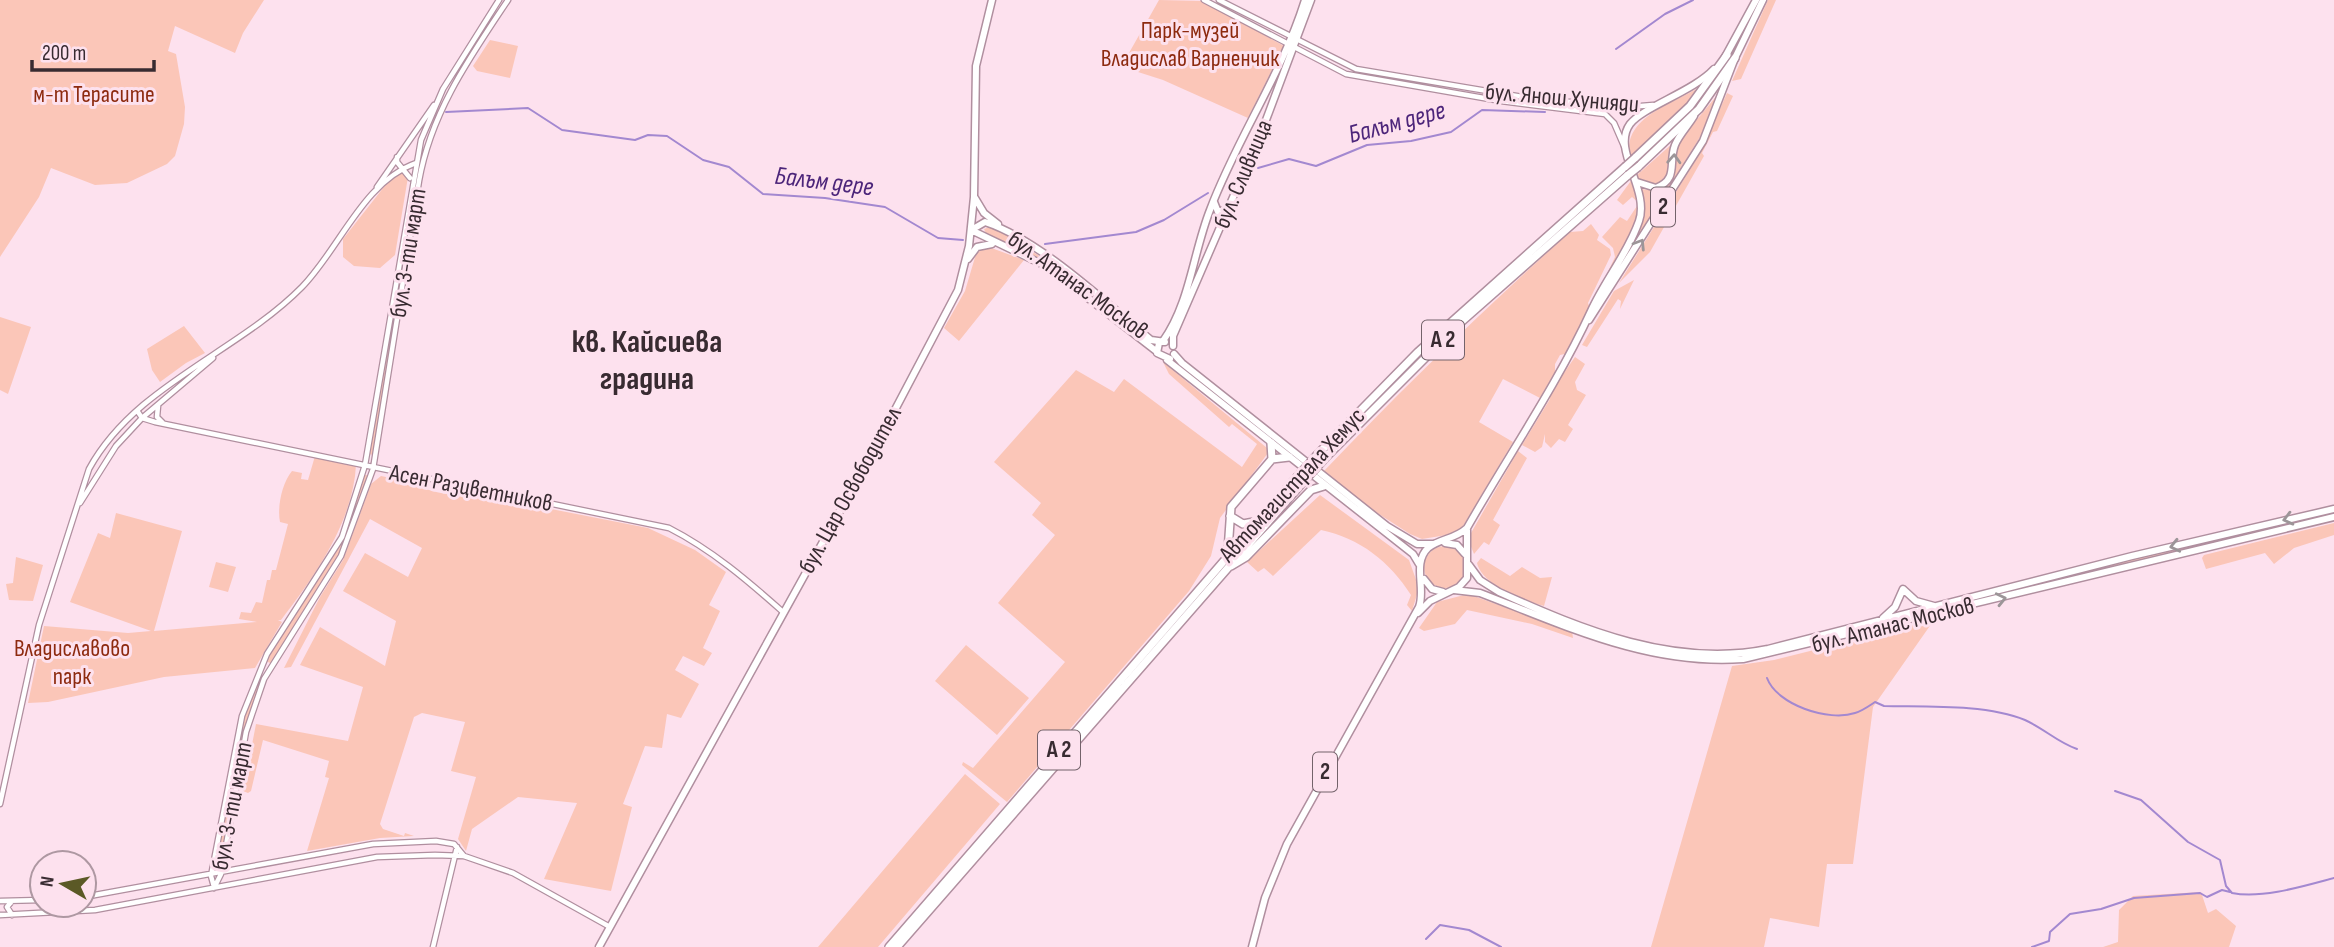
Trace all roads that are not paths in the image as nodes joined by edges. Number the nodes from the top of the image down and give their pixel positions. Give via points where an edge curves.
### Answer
1 (499, 0) edge
2 (508, 0) edge
3 (992, 0) edge
4 (1204, 0) edge
5 (1219, 0) edge
6 (1305, 0) edge
7 (1311, 0) edge
8 (1756, 0) edge
9 (1763, 0) edge
10 (490, 14) junction
11 (493, 23) junction
12 (1294, 42) junction
13 (1731, 57) junction
14 (455, 68) junction
15 (462, 70) junction
16 (1671, 100) junction
17 (437, 102) junction
18 (1699, 109) junction
19 (1625, 150) junction
20 (397, 156) junction
21 (423, 158) junction
22 (415, 163) junction
23 (1636, 163) junction
24 (402, 167) junction
25 (411, 182) junction
26 (1637, 182) junction
27 (974, 197) junction
28 (1215, 197) junction
29 (365, 205) junction
30 (1228, 209) junction
31 (1207, 218) junction
32 (992, 224) junction
33 (971, 230) junction
34 (1007, 232) junction
35 (1219, 232) junction
36 (986, 239) junction
37 (1003, 247) junction
38 (966, 261) junction
39 (1588, 321) junction
40 (1161, 342) junction
41 (1174, 350) junction
42 (221, 351) junction
43 (1156, 351) junction
44 (1167, 360) junction
45 (159, 404) junction
46 (138, 412) junction
47 (142, 418) junction
48 (164, 423) junction
49 (1271, 443) junction
50 (1289, 457) junction
51 (1272, 459) junction
52 (365, 465) junction
53 (373, 469) junction
54 (1299, 481) junction
55 (1324, 486) junction
56 (76, 509) junction
57 (2334, 509) edge
58 (1230, 516) junction
59 (2333, 518) edge
60 (1255, 522) junction
61 (1467, 528) junction
62 (1439, 543) junction
63 (1228, 552) junction
64 (1466, 555) junction
65 (1469, 565) junction
66 (1225, 570) junction
67 (1420, 572) junction
68 (1454, 590) junction
69 (1445, 592) junction
70 (1936, 606) junction
71 (783, 612) junction
72 (1413, 618) junction
73 (1879, 621) junction
74 (1582, 628) junction
75 (0, 804) edge
76 (457, 847) junction
77 (464, 856) junction
78 (455, 858) junction
79 (223, 859) junction
80 (237, 870) junction
81 (221, 874) junction
82 (211, 876) junction
83 (214, 888) junction
84 (98, 895) edge
85 (1, 900) edge
86 (28, 900) edge
87 (13, 901) junction
88 (0, 915) edge
89 (12, 915) junction
90 (610, 928) junction
91 (433, 947) edge
92 (598, 947) edge
93 (889, 947) edge
94 (897, 947) edge
95 (1252, 947) edge

1 - 10 street, бул. 3-ти март
2 - 11 street, бул. 3-ти март
3 - 27 main road, бул. Цар Освободител via 975,72
4 - 12 street, бул. Янош Хунияди
5 - 12 street, бул. Янош Хунияди
6 - 12 main road, бул. Сливница
7 - 12 main road, бул. Сливница
8 - 13 main road
9 - 13 main road
10 - 11 street
10 - 14 street, бул. 3-ти март
11 - 15 street, бул. 3-ти март
12 - 16 street, бул. Янош Хунияди via 1346,67 1469,89 1629,107
12 - 19 street, бул. Янош Хунияди via 1346,74 1501,101 1597,111 1615,123
12 - 28 main road, бул. Сливница
12 - 30 main road, бул. Сливница
13 - 16 main road
13 - 18 highway, Автомагистрала Хемус / A 2
13 - 23 highway, Автомагистрала Хемус / A 2
39 -> 13 main road, 2 via 1690,164 1727,86
14 - 15 street
14 - 17 street, бул. 3-ти март
15 - 21 street, бул. 3-ти март via 435,122
16 - 19 main road via 1632,123
17 - 20 street
17 - 22 street, бул. 3-ти март
18 - 23 highway, Автомагистрала Хемус / A 2
26 -> 18 main road via 1652,188 1668,180 1674,169 1676,143
19 - 26 main road, 2
20 - 24 street
20 - 29 street
21 - 22 street
21 - 53 street, бул. 3-ти март
22 - 24 street
22 - 25 street, бул. 3-ти март
23 - 54 highway, Автомагистрала Хемус / A 2, bridge via 1461,323
24 - 25 street
24 - 29 street
25 - 52 street, бул. 3-ти март
26 - 39 main road, 2 via 1642,197 1639,221
27 - 33 main road, бул. Цар Освободител
27 - 34 main road via 984,213
28 - 30 main road via 1218,212
28 - 31 main road, бул. Сливница
29 - 42 street via 307,282 274,313
30 - 35 main road, бул. Сливница
31 - 35 main road via 1217,217
31 - 40 main road, бул. Сливница via 1185,293
32 - 33 main road, бул. Атанас Москов via 981,222
32 - 34 main road, бул. Атанас Москов
32 - 36 main road via 983,227
33 - 36 main road, бул. Атанас Москов
33 - 38 main road, бул. Цар Освободител
34 - 40 main road, бул. Атанас Москов
35 - 41 main road, бул. Сливница via 1173,336
36 - 37 main road, бул. Атанас Москов
37 - 38 main road via 980,245
37 - 43 main road, бул. Атанас Москов via 1048,267
38 - 71 main road, бул. Цар Освободител via 944,319
39 - 61 main road, 2
40 - 41 main road, бул. Атанас Москов
40 - 43 main road, бул. Сливница
41 - 44 main road
41 - 62 main road, бул. Атанас Москов via 1182,363 1387,526 1418,544
42 - 45 street
42 - 46 street
43 - 44 main road, бул. Атанас Москов
44 - 49 main road, бул. Атанас Москов
45 - 47 street
45 - 48 street via 157,414
46 - 47 street
46 - 56 street via 96,456
47 - 48 street, Асен Разцветников
47 - 56 street via 108,457
48 - 52 street, Асен Разцветников
49 - 50 main road, бул. Атанас Москов
49 - 51 highway
50 - 51 highway
50 - 55 main road, бул. Атанас Москов
51 - 58 highway via 1233,503
52 - 53 street, Асен Разцветников
52 - 82 street, бул. 3-ти март via 342,537 267,654 246,707
53 - 71 street, Асен Разцветников via 669,528 706,549
53 - 79 street, бул. 3-ти март via 341,556 264,679 247,732
54 - 60 highway, Автомагистрала Хемус / A 2
54 - 66 highway, Автомагистрала Хемус / A 2
55 - 66 highway via 1311,490 1246,557
55 - 67 main road, бул. Атанас Москов via 1413,554
56 - 75 street via 39,625
57 -> 70 main road, бул. Атанас Москов
58 - 60 highway via 1243,524
58 - 63 highway
74 -> 59 main road, бул. Атанас Москов via 1626,648 1681,659 1758,657
60 - 63 highway, Автомагистрала Хемус / A 2
61 - 62 main road, 2
61 - 64 main road, 2
62 - 64 main road via 1457,545
62 - 67 main road, 2 via 1423,554
63 - 93 highway, Автомагистрала Хемус / A 2
64 - 65 main road, 2
65 - 68 main road via 1464,583
65 - 74 main road, бул. Атанас Москов via 1480,580 1499,592
66 - 94 highway, Автомагистрала Хемус / A 2
67 - 69 main road via 1432,589
67 - 72 main road, 2 via 1423,594
68 - 69 main road, 2
68 - 74 main road, бул. Атанас Москов via 1480,593
69 - 72 main road, 2
70 - 73 main road, бул. Атанас Москов
70 - 73 main road via 1916,601 1903,589 1895,607
71 - 90 main road, бул. Цар Освободител
72 - 95 main road, 2 via 1287,844
73 - 74 main road, бул. Атанас Москов via 1768,649 1714,655 1641,645
76 - 77 street
76 - 78 street
76 - 80 street via 419,839
77 - 78 street
77 - 90 street via 513,873
78 - 83 street via 377,857
78 - 91 street
79 - 80 street
79 - 81 street, бул. 3-ти март
80 - 81 street
81 - 82 street
81 - 83 street, бул. 3-ти март
82 - 83 street, бул. 3-ти март
82 - 84 street
83 - 89 street via 95,910
85 - 87 street
86 - 87 street
87 - 89 street via 8,906
88 - 89 street
90 - 92 main road, бул. Цар Освободител

